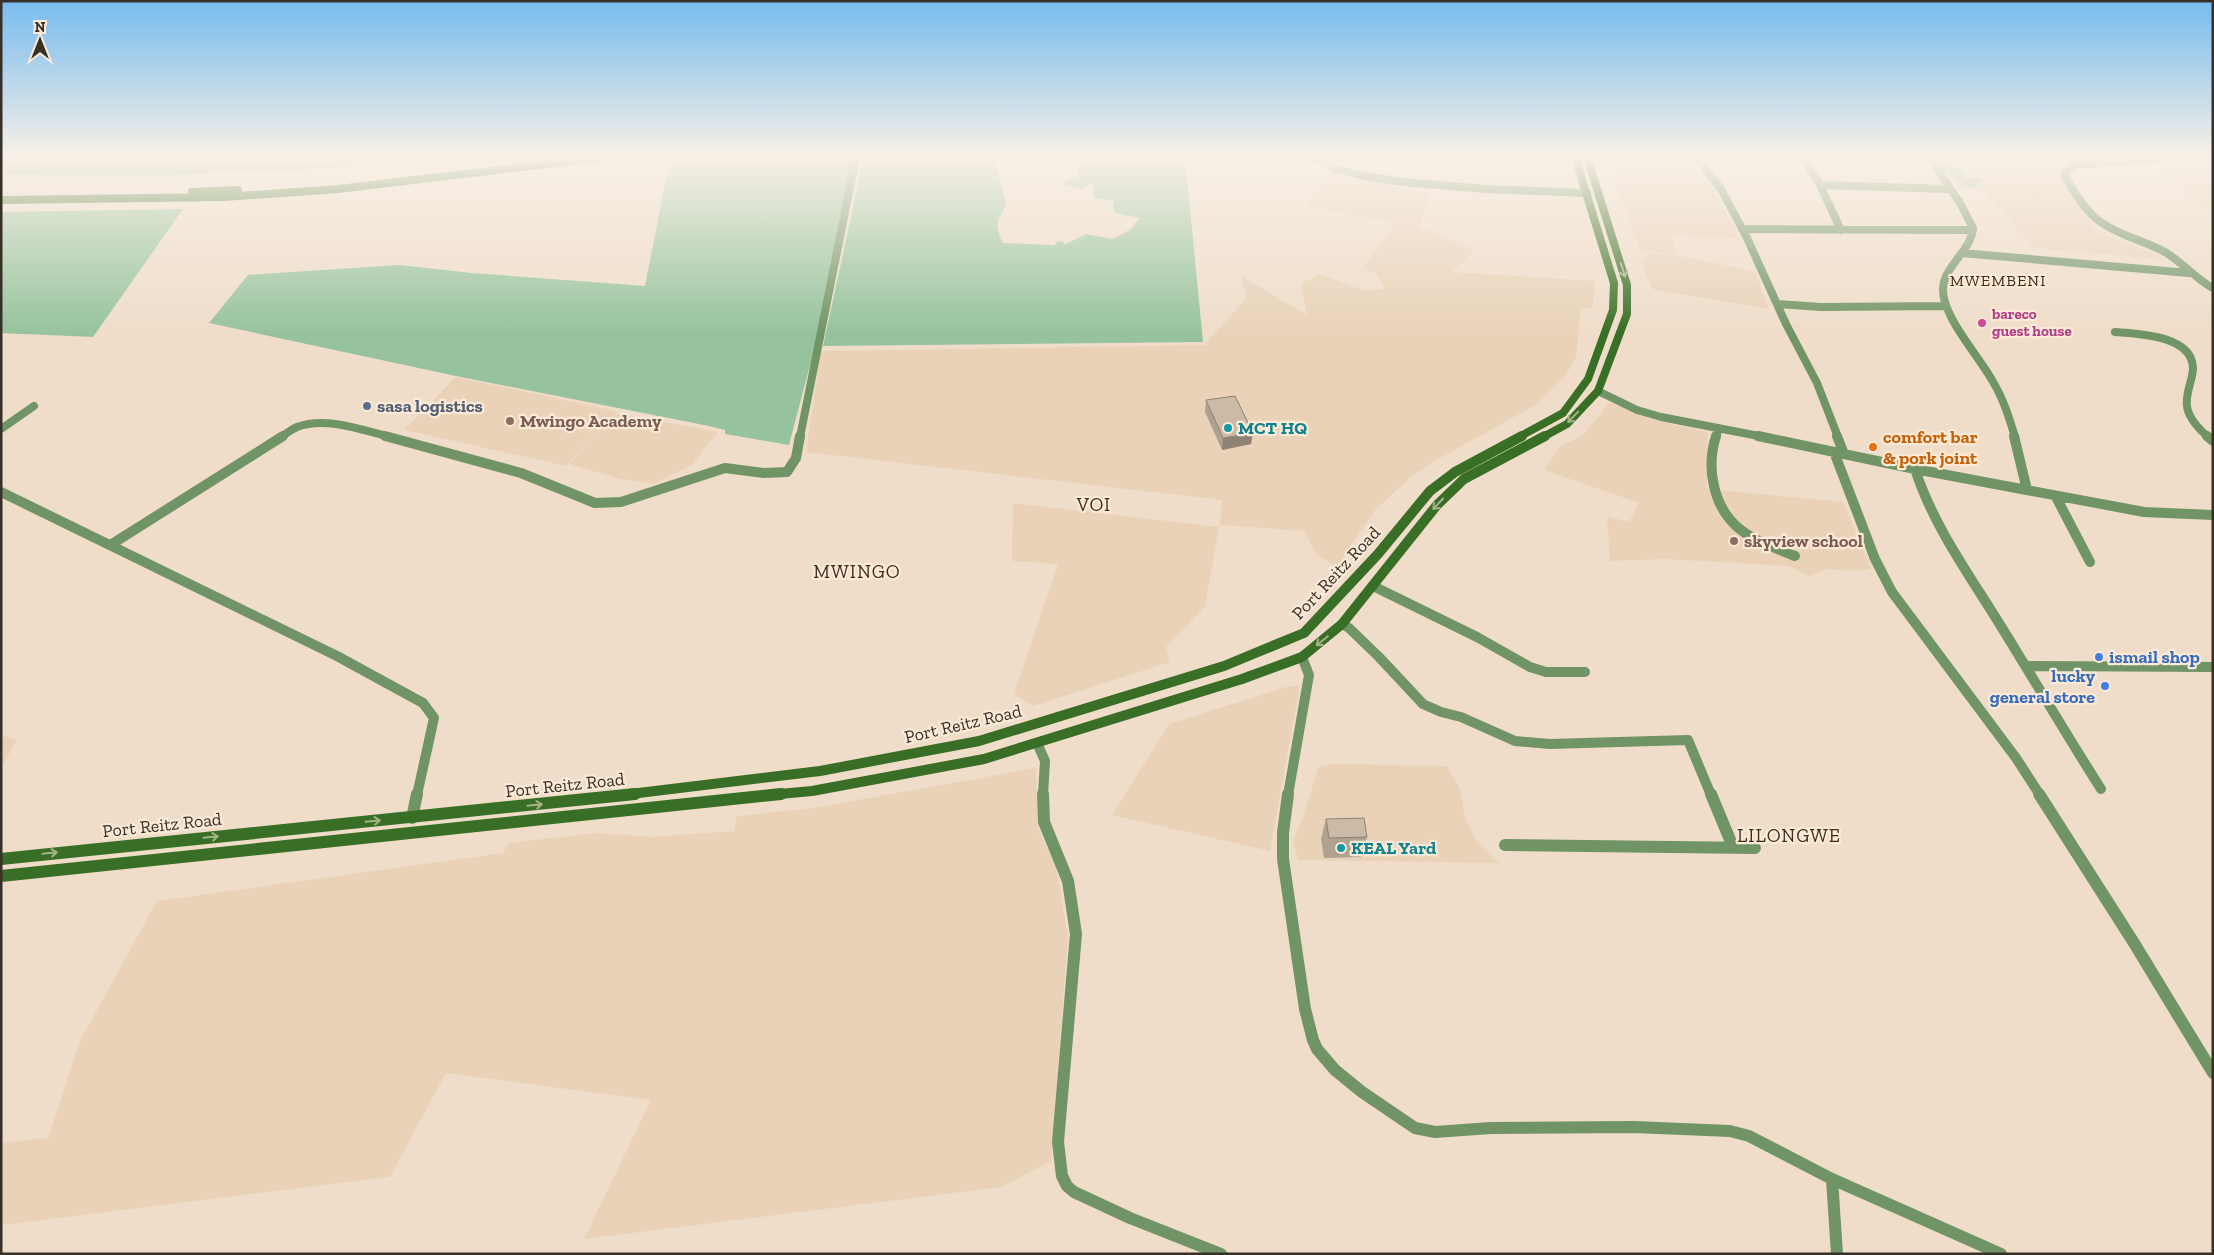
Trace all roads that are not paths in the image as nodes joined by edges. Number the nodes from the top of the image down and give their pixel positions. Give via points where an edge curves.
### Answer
1 (844, 216) edge
2 (1594, 216) edge
3 (1605, 216) edge
4 (1735, 216) edge
5 (1834, 216) edge
6 (1967, 216) edge
7 (2094, 216) edge
8 (1742, 229) junction
9 (1841, 230) junction
10 (1973, 230) junction
11 (1962, 253) junction
12 (2189, 273) junction
13 (2211, 287) dead end
14 (1778, 304) junction
15 (1946, 306) junction
16 (2115, 332) dead end
17 (1598, 391) junction
18 (34, 406) dead end
19 (1719, 428) junction
20 (1, 429) edge
21 (2213, 441) edge
22 (1839, 453) junction
23 (1915, 469) junction
24 (2027, 490) junction
25 (1, 492) edge
26 (2056, 497) junction
27 (2213, 515) edge
28 (112, 544) junction
29 (1795, 556) dead end
30 (2090, 562) dead end
31 (1373, 586) junction
32 (1342, 624) junction
33 (1302, 657) junction
34 (2026, 666) junction
35 (2213, 667) edge
36 (1585, 672) dead end
37 (1037, 743) junction
38 (2101, 789) dead end
39 (412, 818) junction
40 (1505, 845) dead end
41 (1733, 847) junction
42 (1755, 848) dead end
43 (1, 859) edge
44 (1, 876) edge
45 (2213, 1073) edge
46 (1832, 1179) junction
47 (1221, 1254) edge
48 (1837, 1254) edge
49 (2001, 1254) edge

1 - 28 street via 796,458 787,472 725,468 621,502 595,503 521,473 418,444 343,425 312,424 297,427 281,436
39 -> 2 main road, Port Reitz Road via 820,771 978,741 1224,666 1304,633 1378,554 1430,491 1455,472 1563,413 1588,379 1613,310 1614,283
3 -> 17 main road via 1627,285 1627,314
4 - 8 street
5 - 9 street
6 - 10 street
7 - 12 street via 2102,223 2165,252 2184,265
8 - 9 street
8 - 14 street
9 - 10 street
10 - 11 street
11 - 12 street
11 - 15 street via 1947,272 1943,286
12 - 13 street
14 - 15 street
14 - 22 street via 1817,383
15 - 24 street via 2006,408
16 - 21 street via 2158,338 2186,351 2193,373 2186,402 2187,412 2202,433
17 - 19 street via 1653,415
17 -> 31 main road via 1567,424 1464,479 1437,505
18 - 20 street
19 - 22 street
19 - 29 street via 1710,459 1715,498 1720,510 1745,534
22 - 23 street
22 - 45 street via 1875,559 1892,592 2016,758
23 - 24 street
23 - 34 street via 1936,521
24 - 26 street
25 - 28 street
26 - 27 street via 2156,514
26 - 30 street
28 - 39 street via 337,656 423,703 434,718
31 - 32 main road
31 - 36 street via 1530,667 1566,674
32 -> 33 main road
32 - 41 street via 1379,657 1423,704 1516,741 1550,744 1688,740
33 - 37 main road
33 - 46 street via 1309,675 1286,805 1283,859 1305,1009 1309,1028 1323,1058 1415,1128 1435,1132 1491,1128 1634,1127 1730,1132 1748,1136
34 - 35 street
34 - 38 street
37 - 44 main road via 984,759 812,791
37 - 47 street via 1044,761 1044,822 1068,881 1076,934 1058,1142 1061,1176 1073,1192 1087,1199
43 -> 39 main road, Port Reitz Road
40 - 41 street
41 - 42 street
46 - 48 street
46 - 49 street

